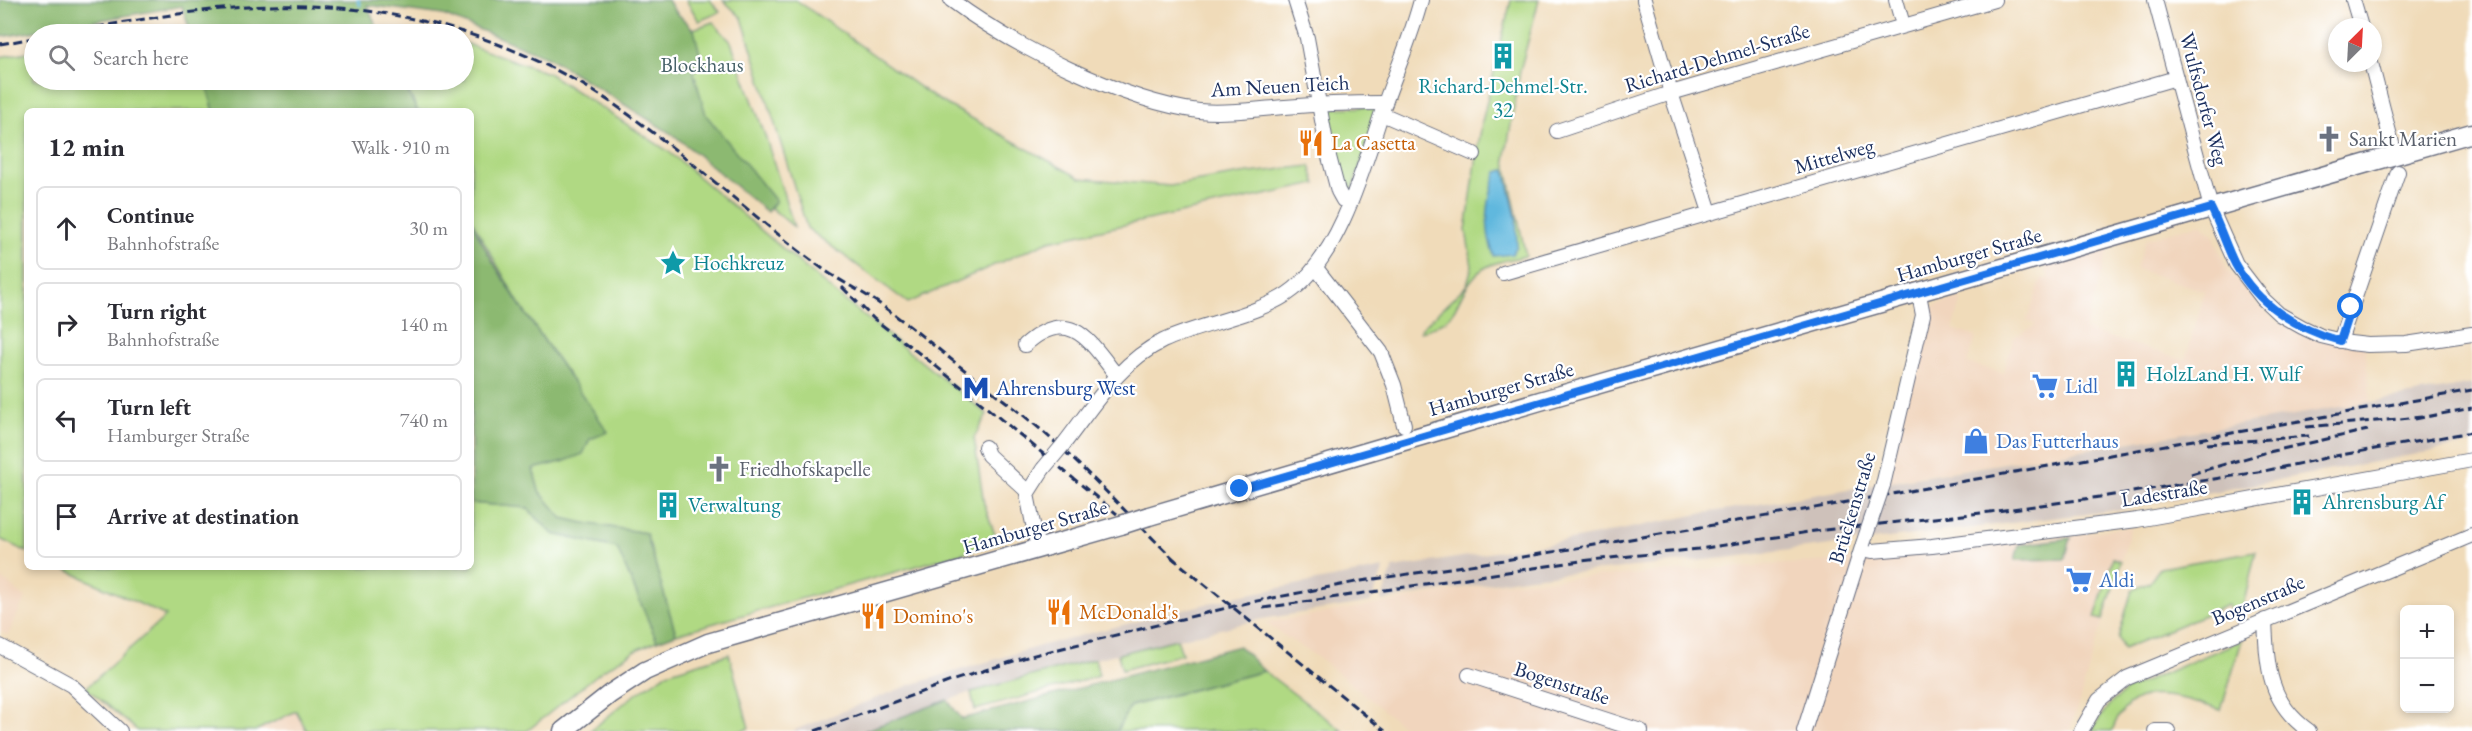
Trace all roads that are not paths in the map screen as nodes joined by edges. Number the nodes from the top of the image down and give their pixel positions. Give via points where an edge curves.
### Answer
1 (951, 0) edge
2 (1295, 0) edge
3 (1422, 0) edge
4 (1644, 0) edge
5 (1896, 0) edge
6 (1994, 0) edge
7 (2155, 0) edge
8 (2353, 0) edge
9 (2358, 18) edge
10 (1903, 25) junction
11 (2373, 72) edge
12 (2176, 78) junction
13 (1671, 93) junction
14 (1320, 104) junction
15 (1384, 108) junction
16 (1557, 131) dead end
17 (2472, 133) edge
18 (1474, 154) dead end
19 (2396, 164) junction
20 (1349, 203) junction
21 (2211, 208) junction
22 (1710, 212) junction
23 (1316, 268) junction
24 (1503, 273) dead end
25 (1919, 294) junction
26 (2472, 334) edge
27 (2340, 341) junction
28 (1025, 345) dead end
29 (1116, 376) junction
30 (1404, 425) dead end
31 (985, 447) dead end
32 (2472, 460) edge
33 (1028, 492) junction
34 (2472, 535) edge
35 (1863, 547) junction
36 (1038, 549) junction
37 (2265, 620) junction
38 (0, 646) edge
39 (1469, 675) dead end
40 (120, 731) edge
41 (563, 731) edge
42 (1641, 731) edge
43 (1804, 731) edge
44 (2081, 731) edge
45 (2155, 731) edge
46 (2168, 731) edge
47 (2309, 731) edge

1 - 14 street, Am Neuen Teich via 1035,51 1105,84 1153,100 1199,111
2 - 14 street
3 - 15 street
4 - 13 street
5 - 10 street
6 - 10 street, Richard-Dehmel-Straße
7 - 12 street, Wulfsdorfer Weg
8 - 9 street
10 - 13 street, Richard-Dehmel-Straße
11 - 19 street
12 - 21 street, Wulfsdorfer Weg
12 - 22 street, Mittelweg
13 - 16 street, Richard-Dehmel-Straße
13 - 22 street
14 - 15 street, Am Neuen Teich
14 - 20 street via 1338,191
15 - 18 street
15 - 20 street
17 - 19 main road, Hamburger Straße
19 - 21 main road, Hamburger Straße
19 - 27 street
20 - 23 street via 1335,240
21 - 25 main road, Hamburger Straße
21 - 27 street, Wulfsdorfer Weg via 2236,264 2263,299 2302,327
22 - 24 street, Mittelweg
23 - 29 street via 1284,296 1164,341
23 - 30 street via 1381,352
25 - 35 street, Brückenstraße, bridge via 1923,315 1883,484
25 - 36 main road, Hamburger Straße, bridge
26 - 27 street, Wulfsdorfer Weg via 2406,344
28 - 29 street via 1049,330 1073,330 1089,339
29 - 33 street, bridge
31 - 33 street via 996,463
32 - 35 street, Ladestraße via 2137,520 1932,546 1872,551
33 - 36 street via 1027,504
34 - 37 street, Bogenstraße
35 - 43 street, Brückenstraße
36 - 41 main road, Hamburger Straße via 708,643 645,671
37 - 44 street, Bogenstraße via 2124,680 2099,700
37 - 47 street via 2267,660 2275,690 2292,716
38 - 40 street via 71,685
39 - 42 street, Bogenstraße
45 - 46 street

